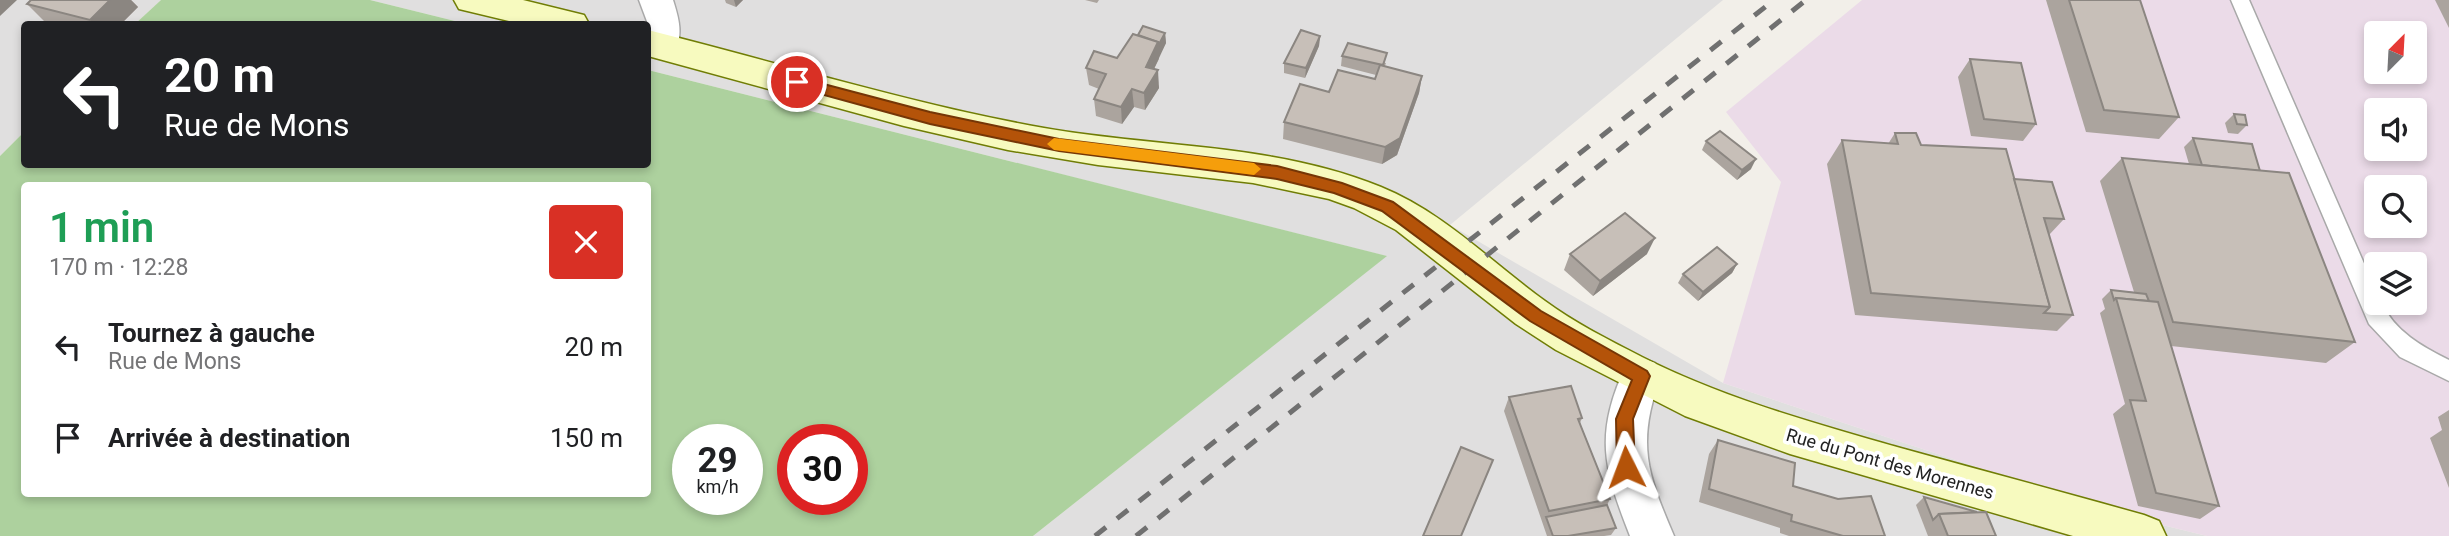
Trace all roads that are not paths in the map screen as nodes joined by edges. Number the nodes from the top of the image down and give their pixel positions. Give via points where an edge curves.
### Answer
1 (471, 0) edge
2 (656, 0) edge
3 (2240, 0) edge
4 (559, 21) edge
5 (654, 45) edge
6 (2449, 371) edge
7 (1641, 376) junction
8 (1652, 536) edge
9 (2144, 536) edge

1 - 4 street
2 - 5 street via 663,24
3 - 6 lane via 2377,317 2408,350
5 - 7 street, Rue du Pont des Morennes via 999,133 1277,173 1364,196 1402,215 1535,316
7 - 8 street via 1625,419 1624,444 1626,467
7 - 9 street, Rue du Pont des Morennes via 1725,414 1782,433

